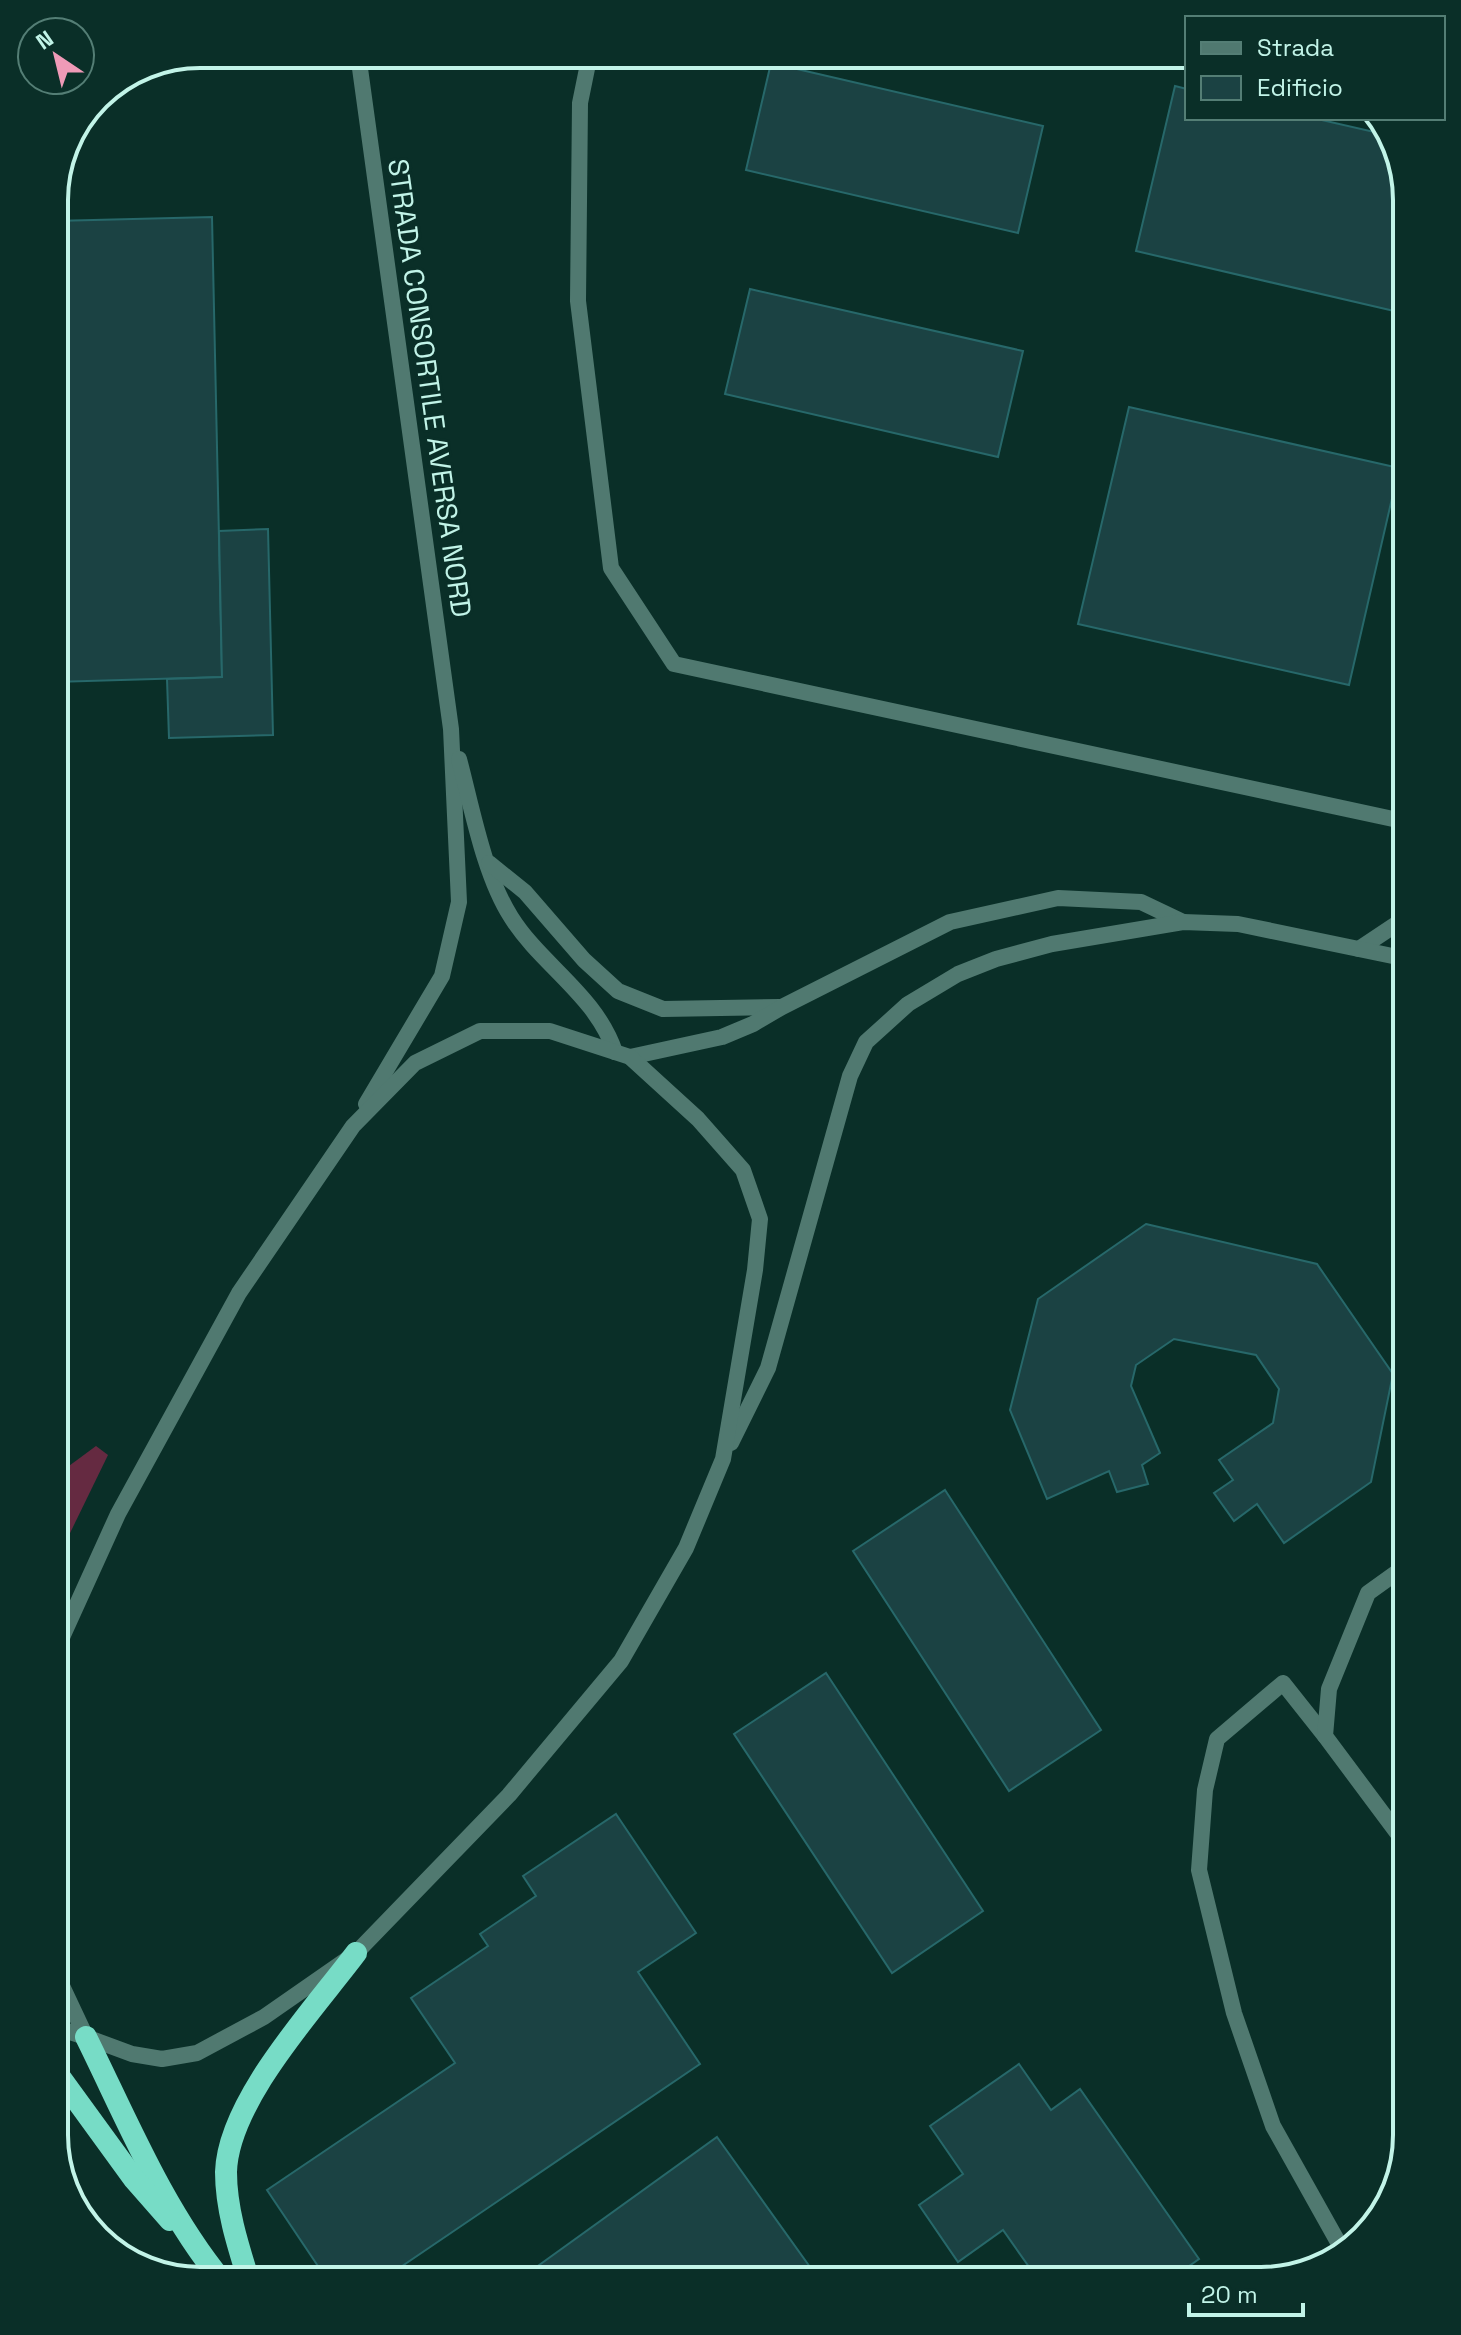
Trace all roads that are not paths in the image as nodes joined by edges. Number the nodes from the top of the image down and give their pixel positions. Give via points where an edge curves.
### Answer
1 (360, 68) edge
2 (587, 68) edge
3 (451, 729) junction
4 (1393, 819) edge
5 (489, 863) junction
6 (1183, 922) junction
7 (1393, 926) edge
8 (1359, 949) junction
9 (1393, 956) edge
10 (782, 1007) junction
11 (622, 1054) junction
12 (353, 1126) junction
13 (723, 1459) junction
14 (1393, 1575) edge
15 (68, 1624) edge
16 (1325, 1736) junction
17 (1393, 1827) edge
18 (356, 1953) junction
19 (68, 1999) edge
20 (68, 2031) edge
21 (86, 2037) junction
22 (68, 2088) edge
23 (1338, 2242) edge
24 (196, 2249) junction
25 (211, 2267) edge
26 (244, 2267) edge

1 - 3 street, STRADA CONSORTILE AVERSA NORD
2 - 4 street via 580,103 578,301 611,568 674,664
3 - 5 street, STRADA CONSORTILE AVERSA NORD
3 - 12 street, STRADA CONSORTILE AVERSA NORD via 459,902 442,976
5 - 10 street via 525,892 618,991 663,1009
5 - 11 street, STRADA CONSORTILE AVERSA NORD via 512,919 590,1007
6 - 8 street via 1238,924
6 - 10 street via 1141,902 1058,898 950,922
6 - 13 street via 996,959 908,1004 866,1042 850,1076 768,1368
7 - 8 street
8 - 9 street
10 - 11 street via 722,1037
11 - 12 street via 550,1031 480,1031 415,1063
11 - 13 street via 698,1119 743,1170 760,1219
12 - 15 street via 239,1293 118,1514
13 - 18 street via 686,1548 621,1661 509,1795
14 - 16 street via 1368,1593 1329,1689
16 - 17 street
16 - 23 street via 1283,1683 1217,1739 1205,1790 1199,1870 1234,2013 1273,2126
18 - 21 street via 264,2017 197,2053 162,2059
18 - 26 highway via 255,2086 234,2131 226,2171 233,2232
19 - 21 street
20 - 21 street
21 - 24 highway
22 - 24 highway via 134,2179
24 - 25 highway

